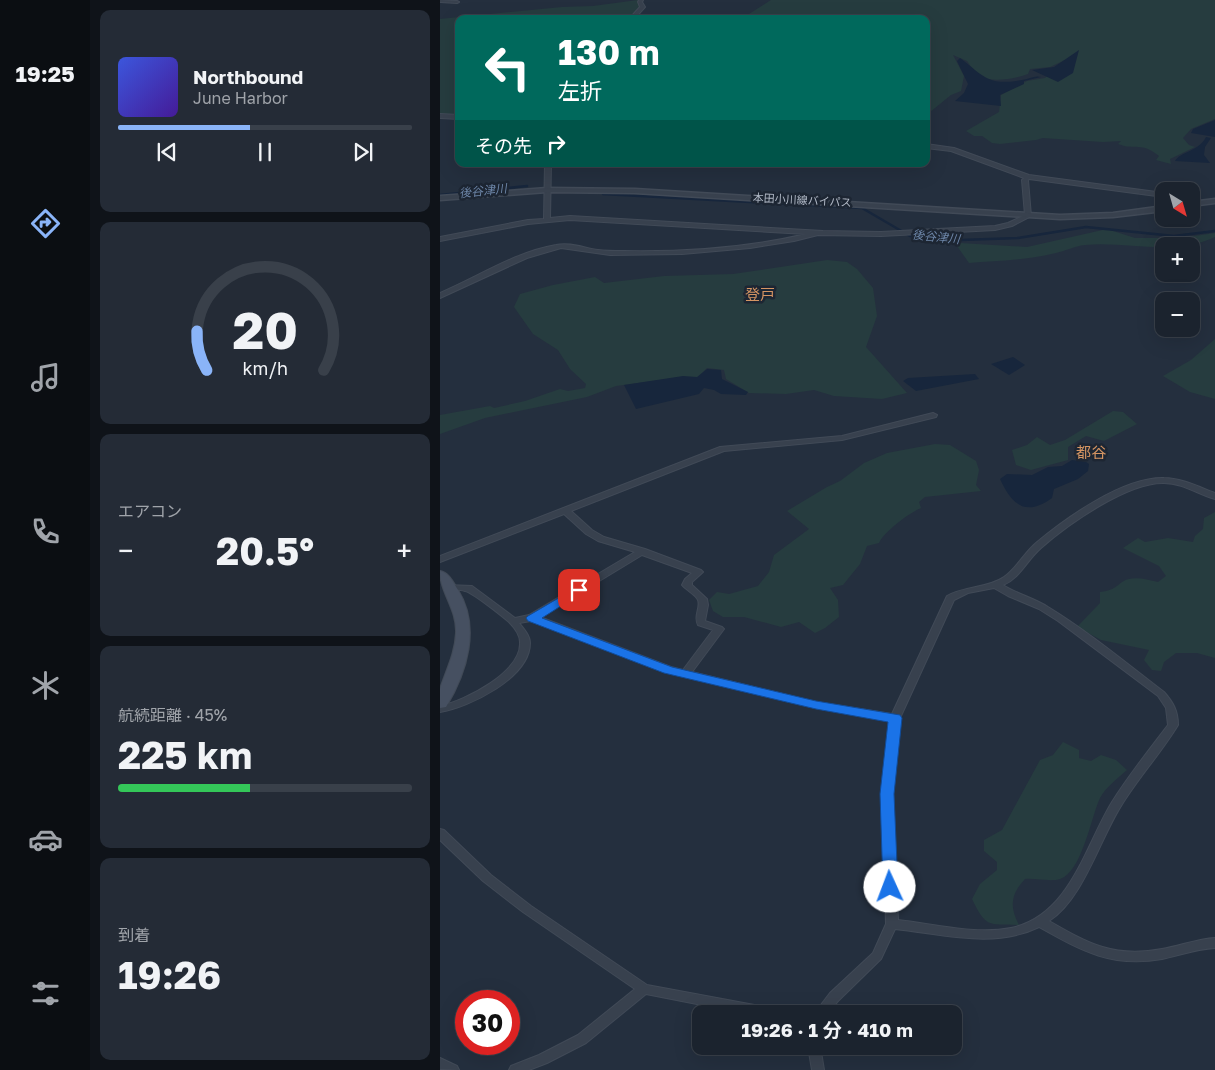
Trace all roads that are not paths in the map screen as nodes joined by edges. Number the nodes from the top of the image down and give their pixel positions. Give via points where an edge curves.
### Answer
1 (641, 0) edge
2 (440, 2) edge
3 (457, 2) dead end
4 (635, 15) edge
5 (440, 116) edge
6 (455, 117) edge
7 (930, 147) edge
8 (548, 167) edge
9 (1028, 177) junction
10 (547, 190) junction
11 (1155, 193) edge
12 (440, 198) edge
13 (1215, 201) edge
14 (1200, 203) edge
15 (1155, 209) edge
16 (1028, 216) junction
17 (547, 220) junction
18 (822, 232) junction
19 (440, 239) edge
20 (440, 296) edge
21 (933, 415) dead end
22 (1215, 496) edge
23 (564, 510) junction
24 (642, 551) junction
25 (440, 560) edge
26 (445, 581) edge
27 (996, 585) junction
28 (532, 618) junction
29 (513, 621) junction
30 (686, 673) junction
31 (440, 703) edge
32 (440, 709) edge
33 (895, 718) junction
34 (440, 833) edge
35 (1042, 922) junction
36 (892, 924) junction
37 (1215, 943) edge
38 (644, 989) junction
39 (728, 1005) edge
40 (827, 1005) edge
41 (816, 1055) edge
42 (440, 1063) edge
43 (453, 1070) edge
44 (514, 1070) edge
45 (818, 1070) edge

1 - 4 street via 643,6
2 - 3 street
5 - 6 street
7 - 9 street via 952,150
8 - 10 street
9 - 11 street
9 - 16 street
10 - 12 street, 本田小川線バイパス
10 - 16 street, 本田小川線バイパス via 670,192
10 - 17 street
13 - 14 street
15 - 16 street, 本田小川線バイパス via 1089,217
16 - 18 street via 995,228 881,234
17 - 18 street via 584,218
17 - 19 street
18 - 20 street via 730,248 646,253 554,248 500,266
21 - 23 street via 842,438 723,449
22 - 27 street via 1166,480 1156,480 1118,493 1037,547 1010,577
23 - 24 street via 595,536
23 - 25 street
24 - 28 street
24 - 30 street via 698,572 687,585 703,602 701,622 719,629
26 - 29 street via 469,588
26 - 31 main road via 462,613 462,630 459,662 448,693
27 - 33 street via 970,588 950,598
27 - 35 street via 1061,620 1161,694 1174,714 1173,725 1110,815 1064,902
28 - 29 street
28 - 30 street via 668,670
29 - 32 street via 525,644 523,657 514,669 464,702
30 - 33 street via 816,705
33 - 36 street via 887,794
34 - 38 street via 487,878 527,909
35 - 36 street via 1010,933 987,934
35 - 37 street via 1082,946 1104,954 1145,957
36 - 40 street via 877,956
38 - 39 street
38 - 44 street via 582,1040
41 - 45 street
42 - 43 street

